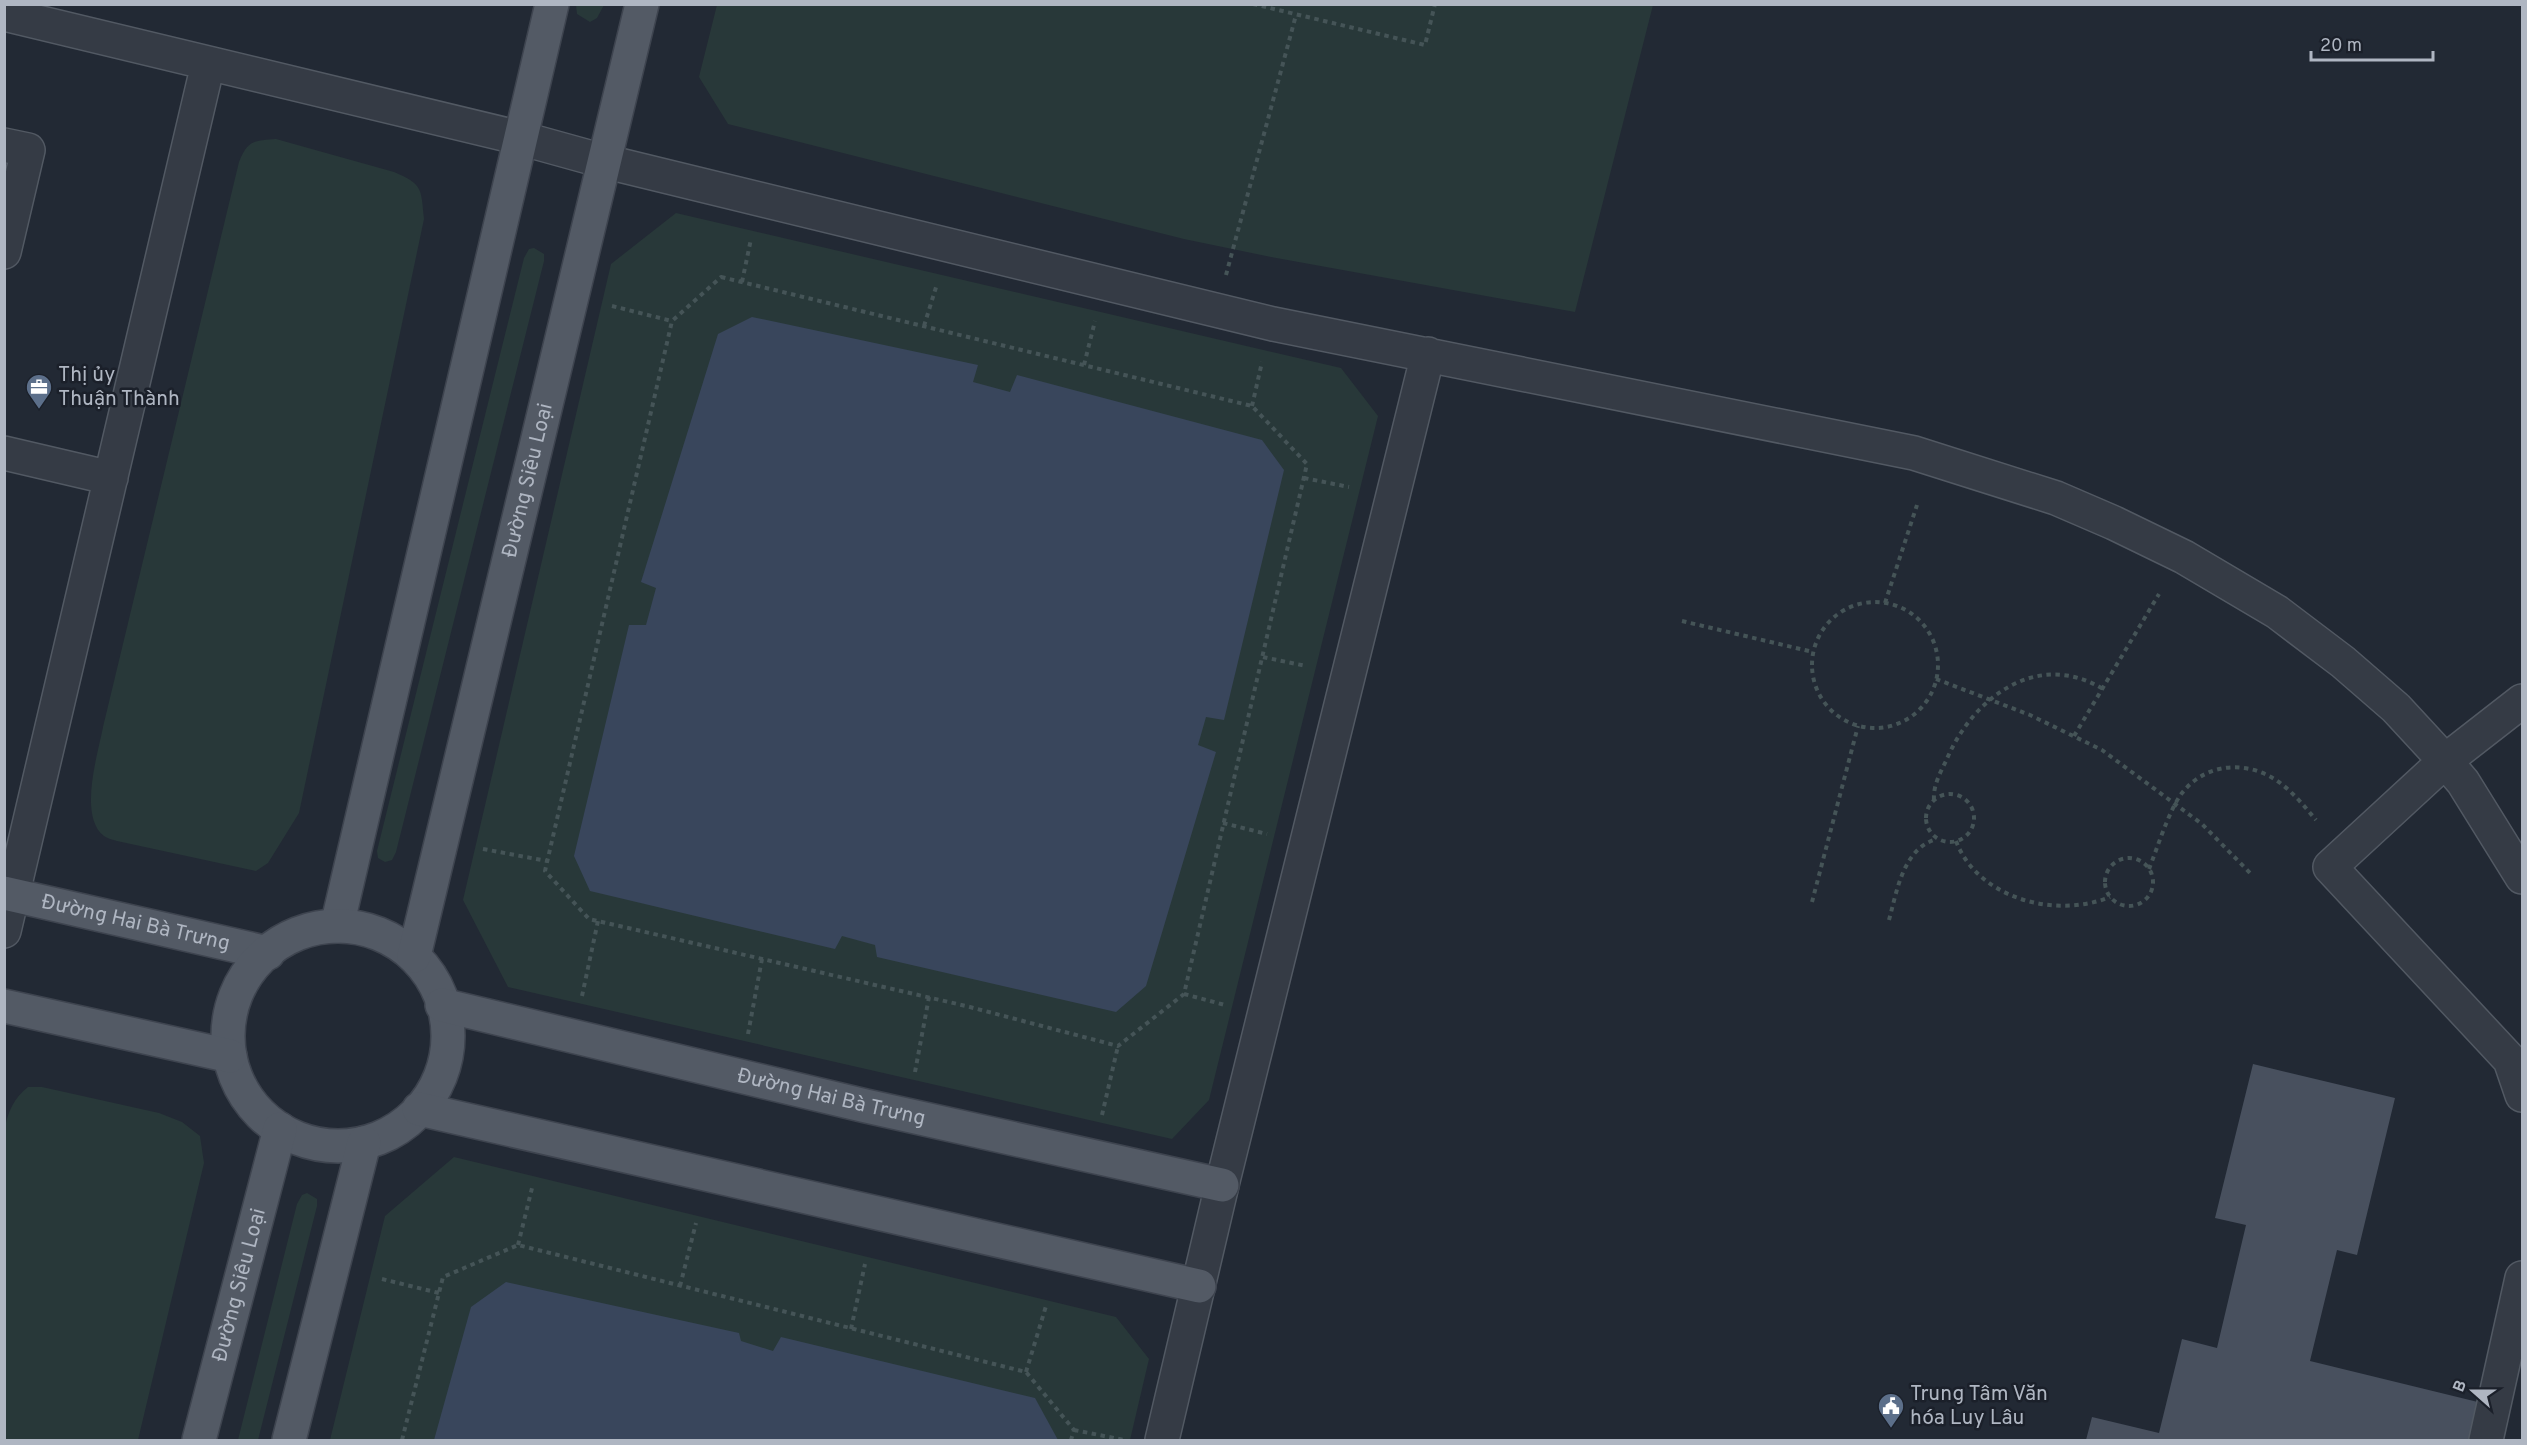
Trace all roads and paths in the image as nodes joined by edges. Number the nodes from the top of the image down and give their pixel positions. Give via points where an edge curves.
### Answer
1 (552, 4) edge
2 (642, 4) edge
3 (1253, 4) edge
4 (1435, 4) edge
5 (4, 14) edge
6 (1296, 15) junction
7 (208, 64) junction
8 (520, 138) junction
9 (4, 145) edge
10 (603, 161) junction
11 (751, 239) dead end
12 (4, 252) edge
13 (742, 282) junction
14 (937, 284) dead end
15 (612, 306) dead end
16 (1217, 311) junction
17 (672, 321) junction
18 (1095, 321) dead end
19 (924, 326) junction
20 (1428, 354) junction
21 (1262, 362) dead end
22 (1084, 365) junction
23 (1252, 406) junction
24 (4, 453) edge
25 (1304, 477) junction
26 (111, 478) junction
27 (1349, 488) dead end
28 (1917, 505) dead end
29 (2159, 594) dead end
30 (1885, 603) junction
31 (1682, 621) dead end
32 (1813, 652) junction
33 (1263, 657) junction
34 (1306, 666) dead end
35 (1936, 679) junction
36 (2103, 689) junction
37 (1990, 700) junction
38 (2523, 701) edge
39 (1858, 726) junction
40 (2074, 736) junction
41 (2445, 760) junction
42 (1934, 800) junction
43 (2176, 805) junction
44 (2316, 820) dead end
45 (1224, 823) junction
46 (1267, 834) dead end
47 (1937, 839) junction
48 (1956, 842) junction
49 (483, 849) dead end
50 (547, 861) junction
51 (2149, 869) junction
52 (2253, 876) dead end
53 (2523, 877) edge
54 (9, 894) edge
55 (2110, 897) junction
56 (1812, 902) dead end
57 (1889, 920) dead end
58 (598, 921) junction
59 (337, 926) junction
60 (4, 931) edge
61 (268, 953) junction
62 (414, 956) junction
63 (762, 959) junction
64 (1184, 994) junction
65 (582, 996) dead end
66 (929, 997) junction
67 (442, 1005) junction
68 (1225, 1005) dead end
69 (4, 1006) edge
70 (748, 1034) dead end
71 (1118, 1046) junction
72 (230, 1056) junction
73 (915, 1072) dead end
74 (2523, 1095) edge
75 (419, 1109) junction
76 (1102, 1115) dead end
77 (280, 1129) junction
78 (364, 1143) junction
79 (533, 1184) dead end
80 (1222, 1185) junction
81 (696, 1223) dead end
82 (518, 1245) junction
83 (866, 1264) dead end
84 (2523, 1278) edge
85 (382, 1279) dead end
86 (680, 1286) junction
87 (1199, 1286) junction
88 (439, 1293) junction
89 (1046, 1306) dead end
90 (851, 1329) junction
91 (1026, 1372) junction
92 (1074, 1430) junction
93 (199, 1440) edge
94 (289, 1440) edge
95 (402, 1440) edge
96 (1071, 1440) edge
97 (1124, 1440) edge
98 (1162, 1440) edge
99 (2486, 1440) edge

1 - 8 main road
2 - 10 main road, Đường Siêu Loại
3 - 6 path
4 - 6 path via 1425,45
5 - 7 street
6 - 16 path
7 - 8 street
7 - 26 street
8 - 10 street
8 - 59 main road
9 - 12 street via 28,150
10 - 16 street
10 - 62 main road, Đường Siêu Loại
11 - 13 path
13 - 17 path via 721,277
13 - 19 path
14 - 19 path
15 - 17 path
16 - 20 street
17 - 50 path
18 - 22 path
19 - 22 path
20 - 41 street via 1914,453 2056,498 2184,557 2277,612 2396,708
20 - 80 street
21 - 23 path
22 - 23 path
23 - 25 path via 1307,464
24 - 26 street
25 - 27 path
25 - 33 path
26 - 54 street
28 - 30 path
29 - 36 path
30 - 32 path via 1851,606 1833,617 1820,633
30 - 35 path via 1910,612 1925,627 1935,646
31 - 32 path
32 - 39 path via 1812,673 1818,692 1829,710
33 - 34 path
33 - 45 path
35 - 37 path
35 - 39 path via 1923,706 1907,720 1887,728
36 - 37 path via 2073,675 2051,674 2031,676
36 - 40 path
37 - 40 path
37 - 42 path via 1973,715 1953,744 1937,781
38 - 41 street
39 - 56 path
40 - 43 path via 2102,750
41 - 53 street
41 - 74 street via 2330,867 2510,1060
42 - 47 path via 1926,821
42 - 48 path via 1955,795 1972,808 1970,832
43 - 44 path via 2192,782 2207,772 2237,766 2270,776
43 - 51 path
43 - 52 path via 2202,824
45 - 46 path
45 - 64 path
47 - 48 path
47 - 57 path via 1928,841 1911,857
48 - 55 path via 1971,869 2004,892 2057,907 2090,904
49 - 50 path
50 - 58 path via 545,871 589,919
51 - 55 path via 2152,888 2143,902 2127,906
51 - 55 path via 2141,861 2119,860 2105,877
54 - 60 street
54 - 61 main road, Đường Hai Bà Trưng
58 - 63 path
58 - 65 path
59 - 61 main road via 296,935
59 - 62 main road via 378,934
61 - 72 main road via 247,975 237,993 228,1034
62 - 67 main road via 428,972
63 - 66 path
63 - 70 path
64 - 68 path
64 - 71 path
66 - 71 path
66 - 73 path
67 - 75 main road via 447,1048 441,1074
67 - 80 main road, Đường Hai Bà Trưng via 878,1109
69 - 72 main road
71 - 76 path
72 - 77 main road via 235,1076 248,1099
75 - 78 main road via 390,1134
75 - 87 main road
77 - 78 main road via 312,1143 338,1147
77 - 93 main road, Đường Siêu Loại
78 - 94 main road
79 - 82 path
80 - 87 street
81 - 86 path
82 - 86 path
82 - 88 path via 443,1277
83 - 90 path
84 - 99 street
85 - 88 path
86 - 90 path
87 - 98 street
88 - 95 path
89 - 91 path
90 - 91 path
91 - 92 path
92 - 96 path
92 - 97 path

